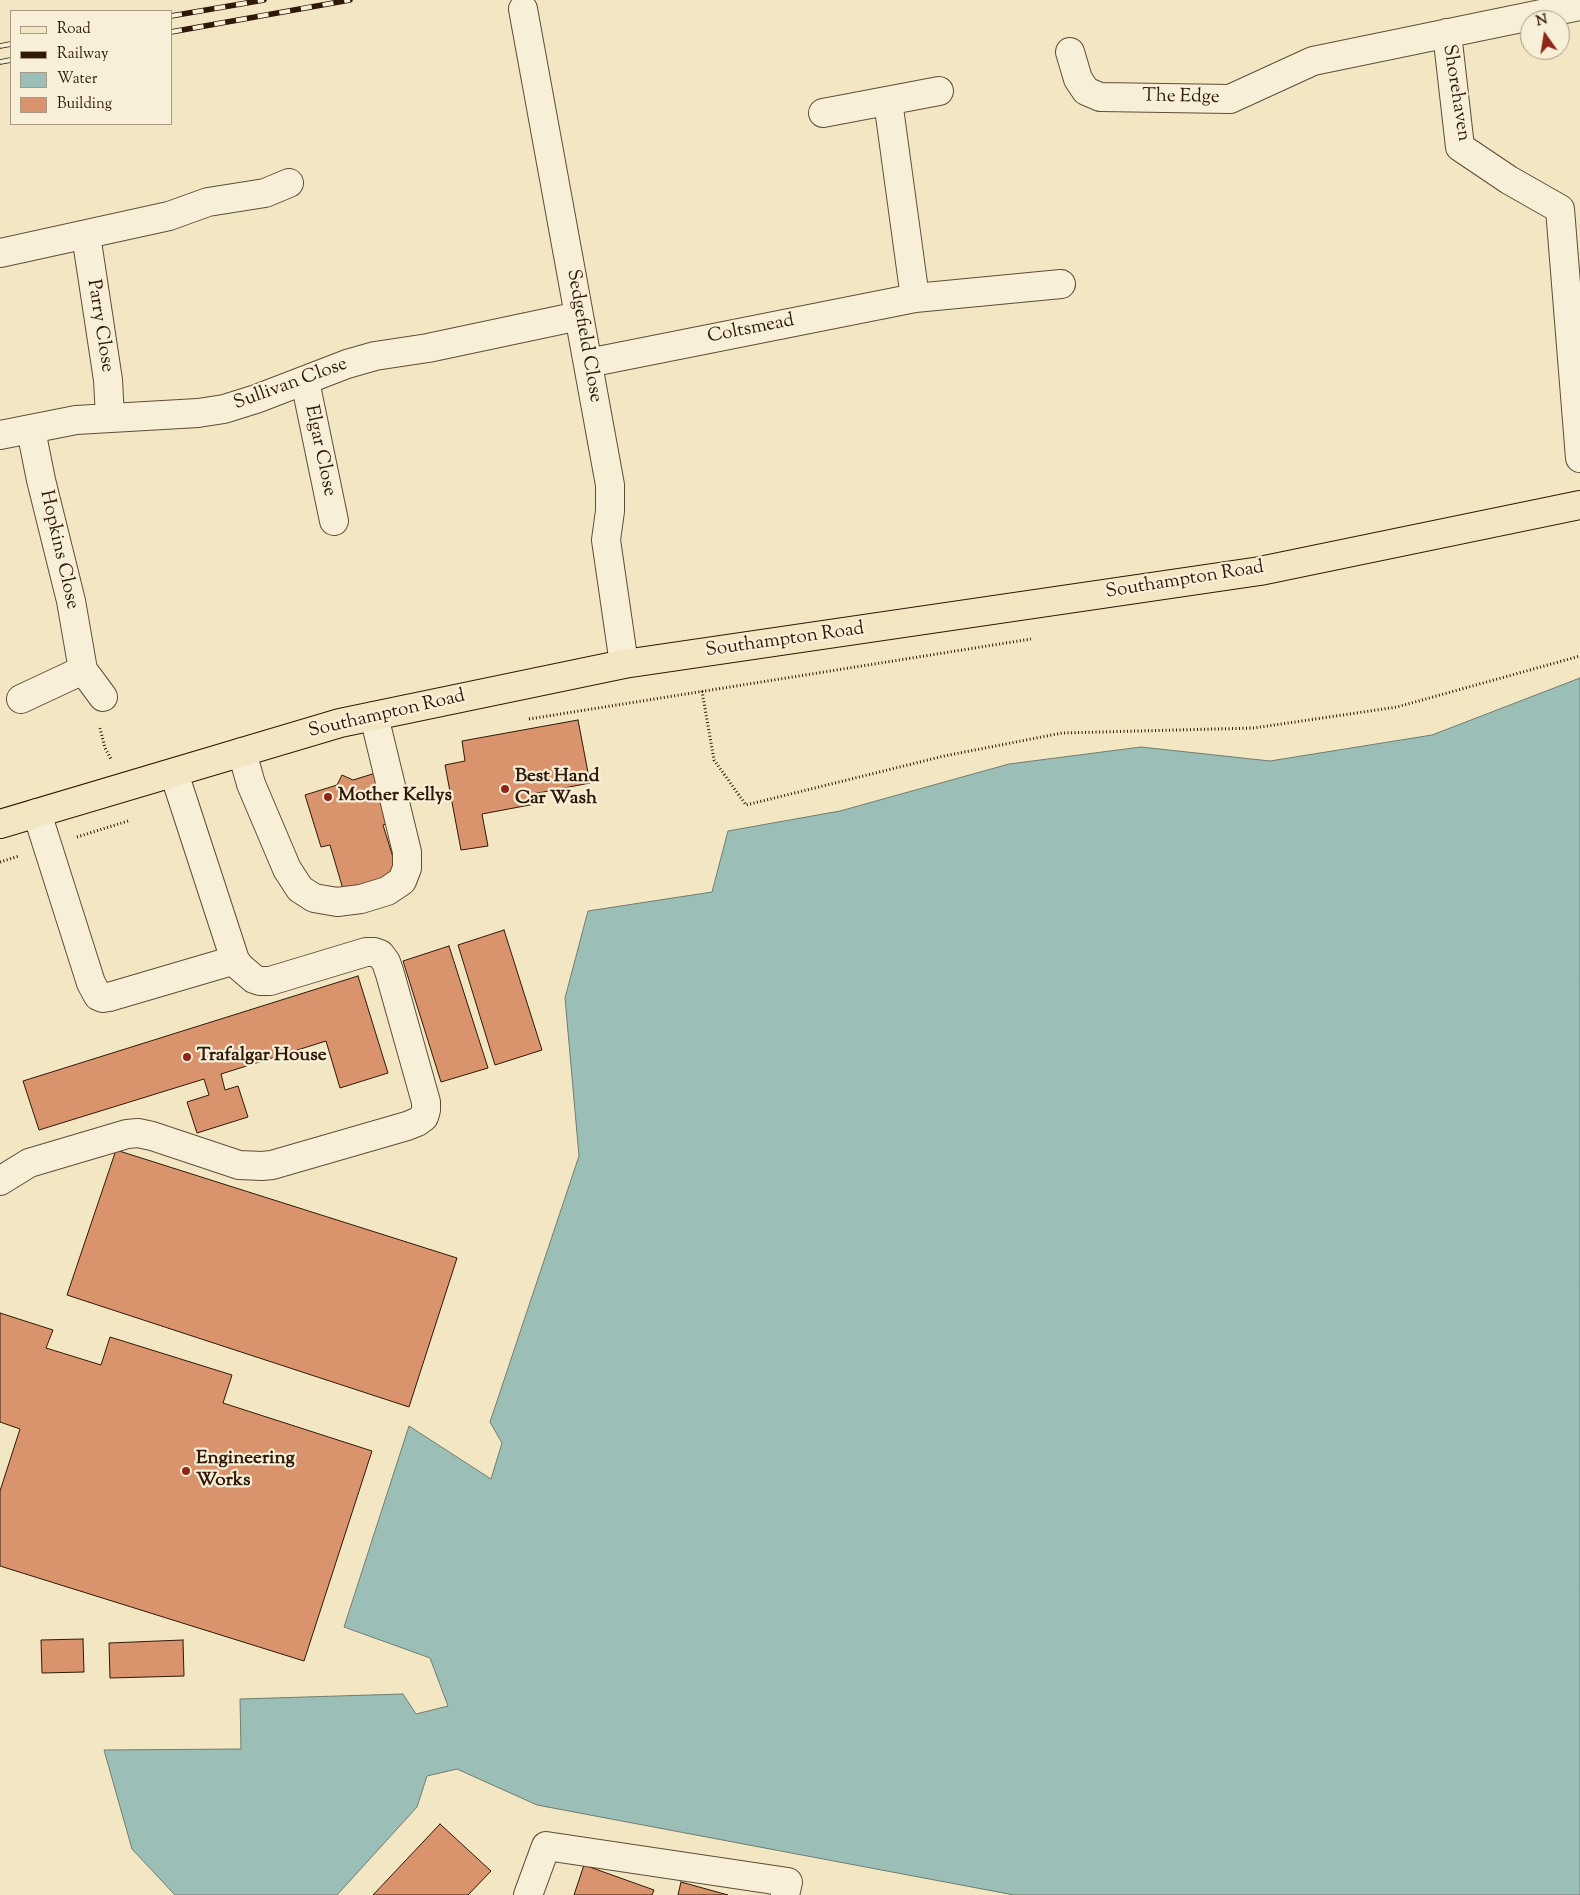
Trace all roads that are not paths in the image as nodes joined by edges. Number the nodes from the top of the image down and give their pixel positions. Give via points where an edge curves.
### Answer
1 (1569, 8) edge
2 (523, 9) dead end
3 (1446, 33) junction
4 (1070, 52) dead end
5 (1313, 61) joint
6 (939, 91) dead end
7 (888, 101) junction
8 (823, 113) dead end
9 (288, 183) dead end
10 (86, 235) junction
11 (0, 252) edge
12 (1061, 284) dead end
13 (915, 298) junction
14 (579, 316) junction
15 (588, 363) junction
16 (305, 381) junction
17 (110, 417) junction
18 (31, 430) junction
19 (0, 435) edge
20 (1580, 458) edge
21 (1580, 505) edge
22 (334, 520) dead end
23 (624, 664) junction
24 (83, 670) junction
25 (103, 698) road end
26 (21, 700) dead end
27 (374, 716) junction
28 (242, 752) junction
29 (174, 773) junction
30 (37, 813) junction
31 (0, 824) edge
32 (235, 960) junction
33 (0, 1181) edge
34 (528, 1895) edge
35 (785, 1895) edge

1 - 3 street, Shorehaven
2 - 14 street, Sedgefield Close
3 - 5 street, Shorehaven
3 - 20 street, Shorehaven via 1460,147 1560,209
4 - 5 street, The Edge via 1078,79 1086,91 1100,98 1230,99
6 - 7 street
7 - 8 street
7 - 13 street
9 - 10 street via 265,193 208,202 169,216
10 - 11 street
10 - 17 street, Parry Close via 108,380
12 - 13 street, Coltsmead
13 - 15 street, Coltsmead
14 - 15 street, Sedgefield Close
14 - 16 street, Sullivan Close via 375,356
15 - 23 street, Sedgefield Close via 610,485 606,540
16 - 17 street, Sullivan Close via 224,409
16 - 22 street, Elgar Close
17 - 18 street, Sullivan Close via 76,420
18 - 19 street, Sullivan Close
18 - 24 street, Hopkins Close via 71,601
21 - 23 main road, Southampton Road via 1260,571
23 - 27 main road, Southampton Road
24 - 25 street, Hopkins Close
24 - 26 street
27 - 28 main road, Southampton Road
27 - 28 street via 407,852 407,868 402,881 386,891 361,899 337,902 314,898 300,889 287,869 251,784
28 - 29 main road, Southampton Road
29 - 30 main road, Southampton Road
29 - 32 street
30 - 31 main road, Southampton Road
30 - 32 street via 90,982 98,996 109,998
32 - 33 street via 254,979 270,981 366,952 380,954 390,974 426,1102 424,1117 407,1126 262,1166 238,1165 152,1136 127,1134 29,1163
34 - 35 street via 546,1846 788,1882

